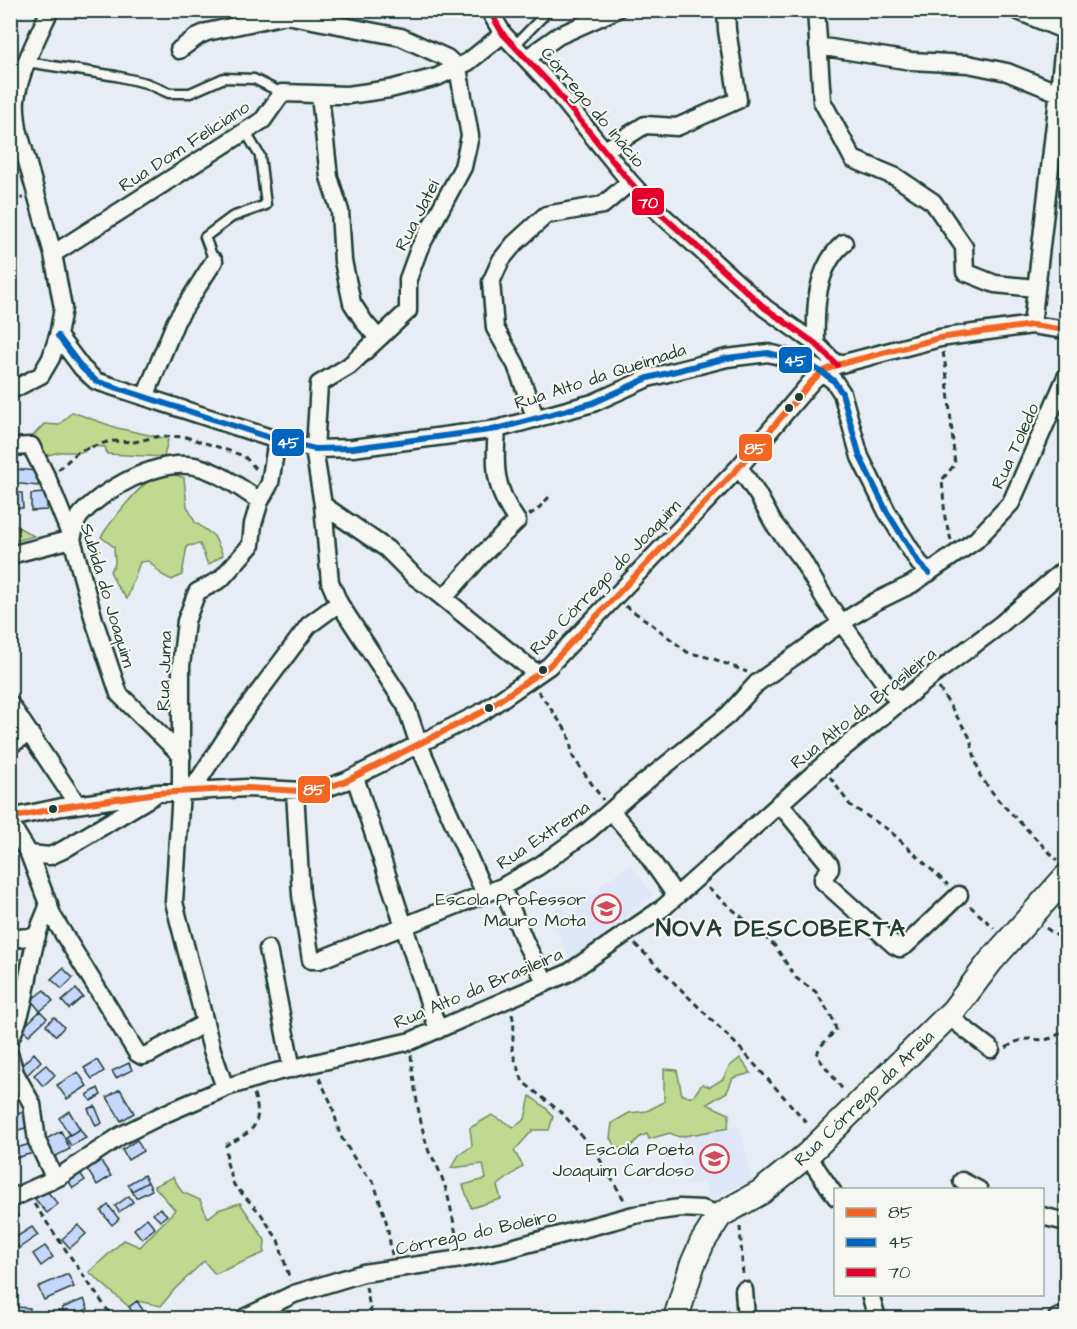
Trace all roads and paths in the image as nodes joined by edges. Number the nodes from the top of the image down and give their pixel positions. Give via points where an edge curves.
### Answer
1 (50, 10) edge
2 (489, 10) edge
3 (549, 10) edge
4 (616, 10) edge
5 (726, 10) edge
6 (816, 10) edge
7 (1016, 10) edge
8 (282, 13) edge
9 (1066, 29) edge
10 (508, 40) junction
11 (818, 46) junction
12 (179, 50) dead end
13 (527, 58) junction
14 (20, 66) edge
15 (458, 68) junction
16 (282, 93) junction
17 (1059, 93) junction
18 (320, 96) junction
19 (245, 131) junction
20 (605, 150) junction
21 (630, 182) junction
22 (844, 243) dead end
23 (53, 254) junction
24 (214, 261) joint
25 (1036, 288) junction
26 (1032, 325) junction
27 (1066, 330) edge
28 (58, 336) junction
29 (378, 338) junction
30 (940, 338) junction
31 (816, 344) junction
32 (830, 368) junction
33 (1066, 377) edge
34 (10, 392) edge
35 (146, 397) junction
36 (536, 419) junction
37 (498, 429) junction
38 (278, 440) junction
39 (10, 447) edge
40 (314, 449) junction
41 (739, 467) junction
42 (550, 496) dead end
43 (260, 501) junction
44 (323, 505) junction
45 (517, 521) junction
46 (72, 539) junction
47 (10, 555) edge
48 (955, 555) junction
49 (1066, 568) edge
50 (929, 573) junction
51 (444, 598) junction
52 (614, 598) junction
53 (339, 603) junction
54 (841, 623) junction
55 (932, 676) junction
56 (533, 677) junction
57 (757, 683) junction
58 (899, 703) junction
59 (10, 704) edge
60 (30, 733) junction
61 (10, 745) edge
62 (419, 745) junction
63 (182, 756) junction
64 (821, 766) junction
65 (355, 777) junction
66 (186, 790) junction
67 (295, 791) junction
68 (157, 793) junction
69 (779, 803) junction
70 (77, 804) junction
71 (611, 811) junction
72 (10, 820) edge
73 (29, 854) junction
74 (1063, 870) edge
75 (696, 878) junction
76 (502, 887) junction
77 (485, 894) junction
78 (958, 895) junction
79 (676, 896) junction
80 (49, 904) junction
81 (1030, 917) junction
82 (404, 926) junction
83 (625, 934) junction
84 (37, 936) junction
85 (10, 939) edge
86 (1008, 941) junction
87 (1066, 942) edge
88 (268, 949) dead end
89 (546, 983) junction
90 (509, 998) junction
91 (948, 1016) junction
92 (205, 1023) junction
93 (1066, 1028) edge
94 (438, 1030) junction
95 (10, 1039) edge
96 (411, 1041) junction
97 (991, 1049) joint
98 (10, 1056) edge
99 (313, 1064) junction
100 (292, 1069) junction
101 (249, 1080) junction
102 (225, 1088) junction
103 (856, 1106) junction
104 (815, 1148) junction
105 (55, 1179) junction
106 (962, 1181) dead end
107 (975, 1188) edge
108 (834, 1192) edge
109 (18, 1196) edge
110 (728, 1211) junction
111 (634, 1215) junction
112 (1044, 1216) edge
113 (1066, 1222) edge
114 (461, 1259) junction
115 (395, 1269) junction
116 (363, 1273) junction
117 (744, 1290) joint
118 (294, 1293) junction
119 (871, 1296) edge
120 (1066, 1314) edge
121 (113, 1318) edge
122 (244, 1318) edge
123 (372, 1318) edge
124 (593, 1318) edge
125 (676, 1318) edge
126 (746, 1318) edge
127 (877, 1318) edge
128 (1057, 1318) edge

1 - 14 street
2 - 10 street, Córrego do Inácio
3 - 10 lane
4 - 13 street via 558,36
5 - 20 street via 738,100 677,127 645,125
6 - 11 street
7 - 9 street
8 - 12 street via 207,32
8 - 15 street via 401,37 447,58
9 - 17 street
10 - 13 street, Córrego do Inácio
10 - 15 street
11 - 17 street via 911,61 968,64 1007,72
11 - 25 street via 822,101 853,159 896,177 933,202 964,248 965,272 995,284
13 - 20 street, Córrego do Inácio
14 - 16 lane via 126,78 169,93 190,93 224,78 254,79
14 - 23 street via 18,129
15 - 18 street via 390,89
15 - 29 street, Rua Jateí via 470,136 463,167 419,249 408,279 408,310
16 - 18 street
16 - 19 street, Rua Dom Feliciano via 263,120
17 - 25 street
18 - 29 street via 329,177 340,211 343,261 352,303
19 - 23 street, Rua Dom Feliciano
19 - 24 lane via 260,156 266,205 232,217 205,237
20 - 21 street, Córrego do Inácio
21 - 31 street, Córrego do Inácio via 765,308
21 - 36 street via 603,205 546,214 501,260 492,282 495,328 516,365
22 - 31 street via 827,262 819,286
23 - 28 street via 63,308
24 - 35 street via 176,321
25 - 26 street
26 - 27 street
26 - 30 street
28 - 34 street via 41,375
28 - 35 street, Rua Alto da Queimada via 96,381
29 - 40 street, Rua Jateí via 348,366 319,384
30 - 32 street
30 - 48 path via 954,464 942,480 945,518
31 - 32 street, Córrego do Inácio
32 - 36 street, Rua Alto da Queimada via 768,353 727,358 648,378 593,403
32 - 41 street, Rua Córrego do Joaquim via 812,381
32 - 50 street via 842,393 860,457 892,520
33 - 48 street, Rua Toledo via 1011,503 976,540
35 - 38 street, Rua Alto da Queimada
36 - 37 street, Rua Alto da Queimada
37 - 40 street, Rua Alto da Queimada via 388,445
37 - 45 street via 494,465 500,492
38 - 40 street, Rua Alto da Queimada
38 - 43 street, Rua Juma via 270,483
39 - 46 street, Subida do Joaquim via 31,446
40 - 44 street, Rua Jateí
41 - 52 street, Rua Córrego do Joaquim
41 - 54 street
42 - 45 path via 537,510
43 - 46 street via 223,476 193,466 160,468 129,479 93,504 77,519
43 - 63 street, Rua Juma via 251,545 221,579 197,592 186,621 181,666
44 - 51 street via 387,549
44 - 53 street, Rua Jateí via 330,582
45 - 51 street
46 - 47 street
46 - 63 street, Subida do Joaquim via 119,694
48 - 50 street, Rua Toledo
49 - 55 street, Rua Alto da Brasileira
50 - 54 street, Rua Toledo
51 - 56 street
52 - 56 street, Rua Córrego do Joaquim via 549,666
52 - 57 path via 687,652 749,673
53 - 62 street, Rua Jateí via 406,706
53 - 66 street via 309,625
54 - 57 street, Rua Extrema
54 - 58 street
55 - 58 street, Rua Alto da Brasileira
55 - 74 path via 969,736 980,777
56 - 62 street, Rua Córrego do Joaquim via 484,711
56 - 71 path via 568,733 573,758
57 - 71 street, Rua Extrema via 728,716
58 - 64 street, Rua Alto da Brasileira
59 - 60 street
60 - 61 street
60 - 70 street
62 - 65 street, Rua Córrego do Joaquim
62 - 77 street, Rua Jateí
63 - 66 street, Rua Juma
64 - 69 street, Rua Alto da Brasileira
64 - 78 path via 850,804 890,831
65 - 67 street, Rua Córrego do Joaquim via 326,788
65 - 82 street
66 - 67 street, Rua Córrego do Joaquim
66 - 68 street, Rua Córrego do Joaquim
66 - 92 street, Rua Juma via 174,902
67 - 82 street, Rua Extrema via 301,895 311,960
68 - 70 street, Rua Córrego do Joaquim
68 - 73 street via 63,850 50,856
69 - 75 street, Rua Alto da Brasileira
69 - 78 street via 830,865 824,881 894,945 906,945
70 - 72 street, Rua Córrego do Joaquim
71 - 76 street, Rua Extrema via 569,845
71 - 79 street
72 - 73 street
73 - 80 street
74 - 81 street, Rua Córrego da Areia
75 - 79 street, Rua Alto da Brasileira
75 - 103 path via 775,946 796,978 816,992 836,1030 819,1048 817,1056
76 - 77 street, Rua Extrema
76 - 89 street
77 - 82 street, Rua Extrema
78 - 86 path
79 - 83 street, Rua Alto da Brasileira
80 - 84 street
80 - 92 street via 53,917 137,1053 149,1054
81 - 86 street, Rua Córrego da Areia
81 - 87 path
82 - 94 street
83 - 89 street, Rua Alto da Brasileira via 568,973
83 - 104 path via 738,1046
84 - 85 street
84 - 95 street via 25,1000
86 - 91 street, Rua Córrego da Areia
88 - 100 street
89 - 90 street, Rua Alto da Brasileira
90 - 94 street, Rua Alto da Brasileira
90 - 111 path via 514,1023 512,1051 524,1082 563,1114 581,1135
91 - 97 street
91 - 103 street, Rua Córrego da Areia
92 - 102 street, Rua Juma
93 - 97 path via 1054,1037 1021,1039 1004,1051
94 - 96 street, Rua Alto da Brasileira
96 - 99 street, Rua Alto da Brasileira
96 - 114 path via 413,1081 423,1130 438,1166
98 - 105 street via 32,1104 37,1141
99 - 100 street, Rua Alto da Brasileira
99 - 115 path via 332,1105 340,1135 374,1183
100 - 101 street, Rua Alto da Brasileira
101 - 102 street, Rua Alto da Brasileira
101 - 118 path via 257,1118 254,1127 226,1145 227,1163 234,1185 278,1240
102 - 105 street, Rua Alto da Brasileira via 120,1137
103 - 104 street, Rua Córrego da Areia
104 - 108 street
104 - 110 street, Rua Córrego da Areia via 761,1192
105 - 109 street, Rua Alto da Brasileira
106 - 107 street
109 - 121 path
110 - 111 street, Córrego do Boleiro via 680,1208
110 - 117 path via 740,1228
110 - 125 street, Rua Córrego da Areia via 702,1243
111 - 114 street, Córrego do Boleiro
112 - 113 street
114 - 115 street, Córrego do Boleiro
115 - 116 street, Córrego do Boleiro
116 - 118 street, Córrego do Boleiro
116 - 123 path
117 - 126 street
118 - 122 street, Córrego do Boleiro
119 - 127 street
120 - 128 street
124 - 125 path via 615,1312

